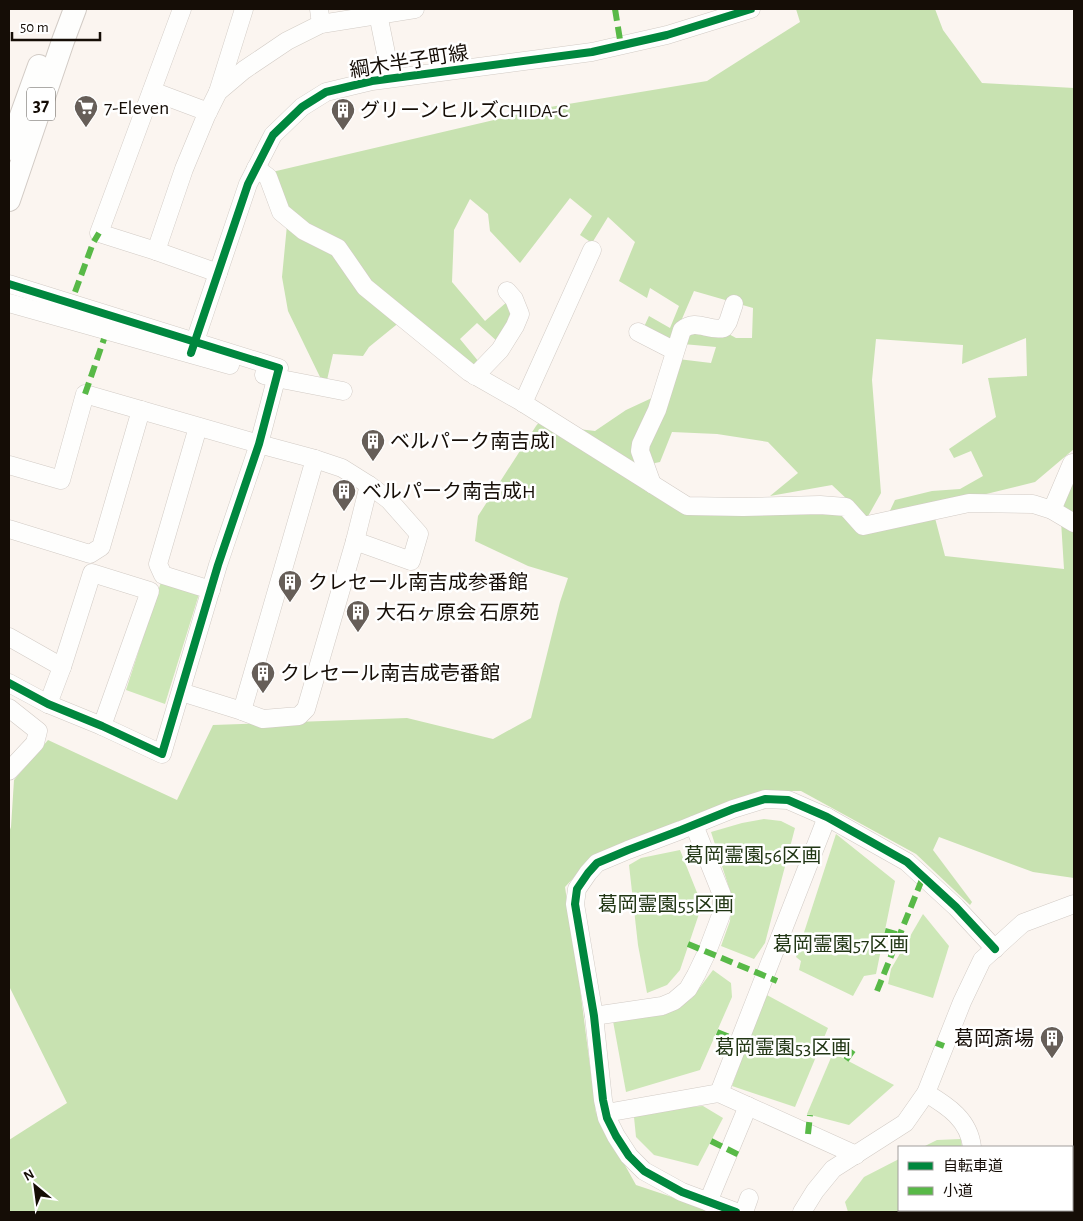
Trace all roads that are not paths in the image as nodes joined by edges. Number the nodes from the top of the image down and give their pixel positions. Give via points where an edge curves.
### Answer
1 (61, 9) edge
2 (75, 9) edge
3 (182, 9) edge
4 (244, 9) edge
5 (415, 9) edge
6 (752, 9) edge
7 (378, 12) edge
8 (320, 16) edge
9 (391, 78) junction
10 (152, 91) junction
11 (218, 92) junction
12 (208, 112) junction
13 (9, 149) edge
14 (256, 168) junction
15 (9, 200) edge
16 (592, 250) dead end
17 (156, 251) junction
18 (218, 273) junction
19 (9, 284) edge
20 (507, 291) dead end
21 (9, 302) edge
22 (734, 304) dead end
23 (638, 332) dead end
24 (193, 347) junction
25 (675, 351) junction
26 (475, 376) junction
27 (276, 378) junction
28 (343, 391) dead end
29 (523, 403) junction
30 (141, 410) junction
31 (198, 427) junction
32 (259, 444) junction
33 (315, 459) junction
34 (1072, 463) dead end
35 (9, 465) edge
36 (652, 484) junction
37 (369, 485) junction
38 (1052, 510) junction
39 (1074, 523) edge
40 (9, 528) edge
41 (355, 542) junction
42 (211, 590) junction
43 (9, 637) edge
44 (62, 667) junction
45 (9, 683) edge
46 (181, 692) junction
47 (48, 704) junction
48 (9, 708) edge
49 (242, 711) junction
50 (102, 726) junction
51 (9, 771) edge
52 (827, 817) junction
53 (694, 825) junction
54 (1074, 904) edge
55 (995, 948) junction
56 (594, 1016) junction
57 (718, 1093) junction
58 (926, 1093) junction
59 (748, 1106) junction
60 (606, 1113) junction
61 (972, 1146) edge
62 (856, 1155) junction
63 (708, 1202) junction
64 (736, 1212) edge
65 (802, 1212) edge

1 - 13 main road, 37
2 - 15 main road, 37
3 - 10 street
4 - 11 street
5 - 7 street
6 - 9 street, 綱木半子町線 via 667,36 592,52
7 - 8 street
7 - 9 street
8 - 11 street
9 - 14 street, 綱木半子町線 via 326,92 302,106 273,135
10 - 12 street
10 - 17 street via 99,233
11 - 12 street
12 - 17 street via 184,169
14 - 18 street, 綱木半子町線
14 - 26 street via 268,177 281,212 304,231 338,248 365,287
16 - 29 street
17 - 18 street
18 - 24 street, 綱木半子町線
19 - 24 street
20 - 26 street via 520,314 500,350
21 - 24 street
22 - 25 street via 724,328 717,330 688,325 682,330
23 - 25 street
24 - 27 street
25 - 36 street via 657,410 641,444 640,451
26 - 29 street
27 - 28 street
27 - 32 street
29 - 36 street
30 - 31 street
30 - 35 street via 85,394 61,480
30 - 40 street via 101,547 90,554
31 - 32 street
31 - 42 street via 158,564 163,574
32 - 33 street
32 - 42 street
33 - 37 street via 342,468
33 - 49 street
34 - 38 street
36 - 38 street via 687,506 820,504 846,507 863,526 969,503 1033,504
37 - 41 street
37 - 41 street via 388,500 419,534 411,562
38 - 39 street
41 - 49 street via 306,708 299,716 263,719
42 - 46 street
43 - 44 street
44 - 47 street
44 - 50 street via 92,574 150,591
45 - 47 street
46 - 49 street
46 - 50 street via 162,754
47 - 50 street
48 - 51 street via 38,731 35,743
52 - 53 street via 788,800 765,799
52 - 55 street via 908,862
52 - 57 street
53 - 56 street via 597,863 577,889 575,904
53 - 56 street via 722,895 721,916 696,975 688,989 662,1006
54 - 55 street via 1023,923
55 - 58 street via 982,960 962,1002
56 - 60 street
57 - 59 street
57 - 60 street
58 - 61 street via 963,1121
58 - 62 street via 905,1123
59 - 62 street
59 - 63 street
60 - 63 street via 629,1156 644,1171
62 - 65 street via 833,1169
63 - 64 street

